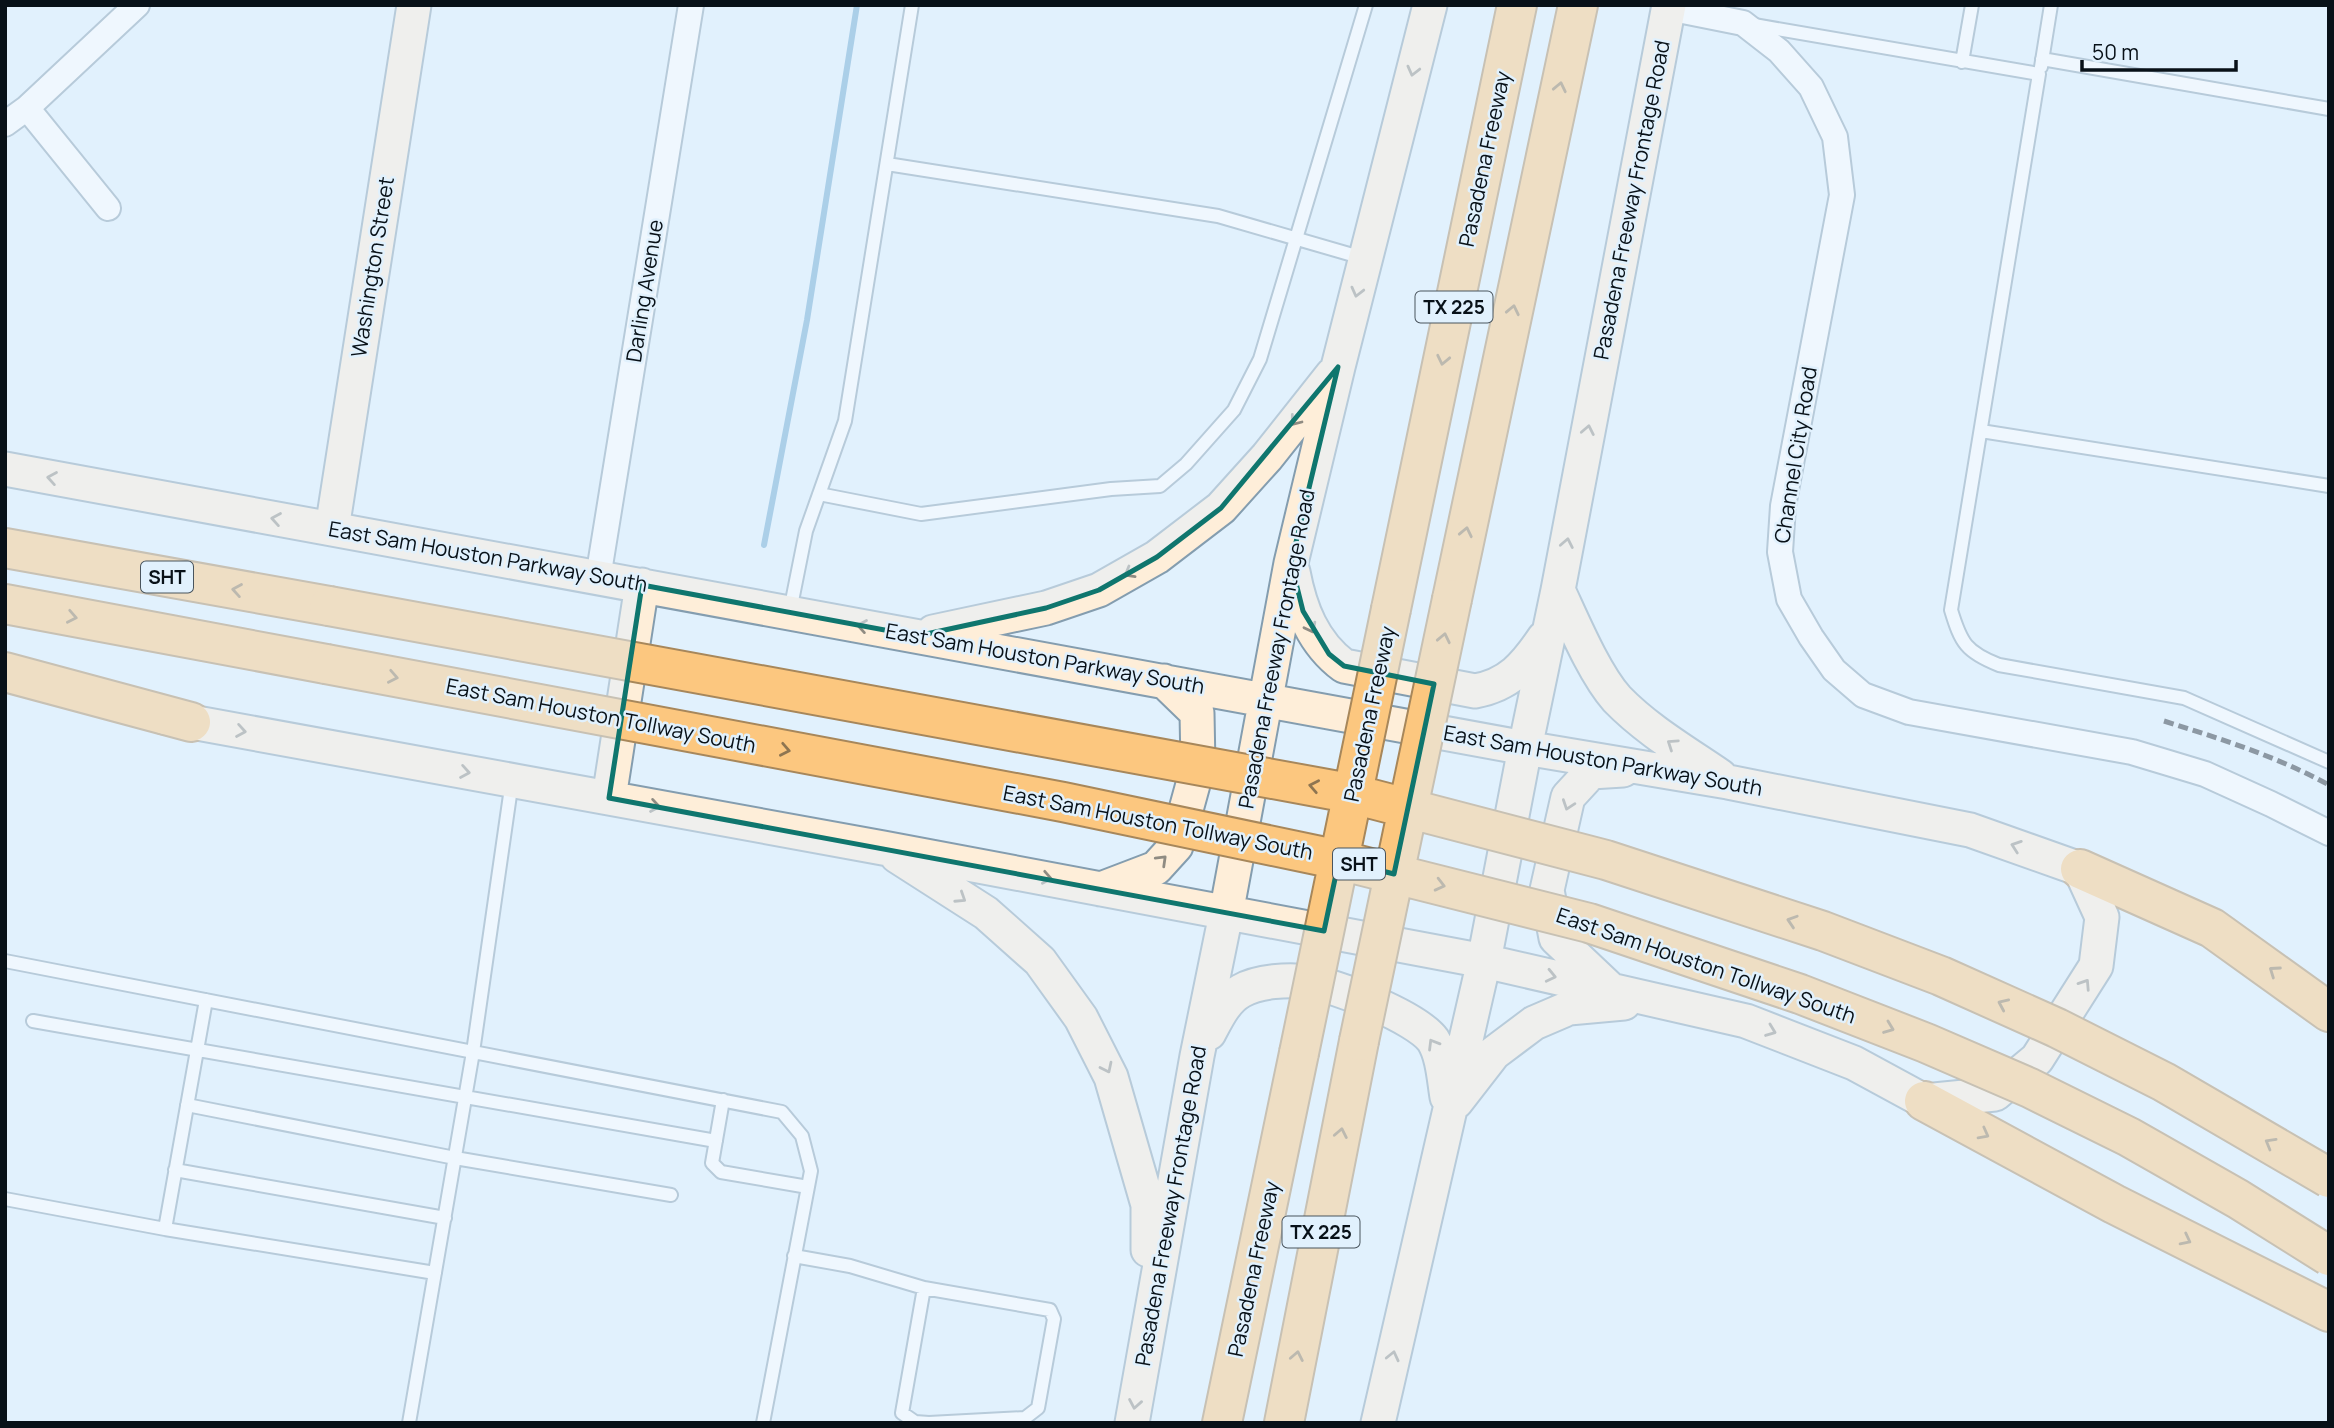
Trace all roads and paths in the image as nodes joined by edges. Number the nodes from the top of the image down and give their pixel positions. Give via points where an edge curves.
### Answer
1 (137, 5) edge
2 (414, 5) edge
3 (691, 5) edge
4 (912, 5) edge
5 (1366, 5) edge
6 (1430, 5) edge
7 (1517, 5) edge
8 (1577, 5) edge
9 (1972, 5) edge
10 (2051, 5) edge
11 (1668, 7) edge
12 (1743, 23) junction
13 (2042, 59) junction
14 (1962, 62) junction
15 (2039, 74) junction
16 (27, 108) junction
17 (2329, 108) edge
18 (5, 124) edge
19 (887, 164) junction
20 (108, 208) dead end
21 (1295, 239) junction
22 (1365, 259) junction
23 (1338, 367) junction
24 (1981, 431) junction
25 (5, 469) edge
26 (2329, 486) edge
27 (819, 494) junction
28 (332, 529) junction
29 (5, 548) edge
30 (1291, 563) junction
31 (598, 578) junction
32 (642, 586) junction
33 (1558, 590) junction
34 (5, 604) edge
35 (790, 612) junction
36 (1548, 632) junction
37 (917, 636) junction
38 (5, 672) edge
39 (1164, 681) junction
40 (5, 688) edge
41 (1266, 700) junction
42 (191, 722) junction
43 (1525, 748) junction
44 (2329, 762) edge
45 (1642, 768) junction
46 (512, 780) junction
47 (1728, 782) junction
48 (609, 798) junction
49 (2329, 833) edge
50 (883, 848) junction
51 (2080, 869) junction
52 (1101, 889) junction
53 (1226, 914) junction
54 (5, 961) edge
55 (1484, 961) junction
56 (1612, 990) junction
57 (206, 1000) junction
58 (1653, 1000) junction
59 (2329, 1012) edge
60 (33, 1021) dead end
61 (197, 1050) junction
62 (473, 1052) junction
63 (1197, 1056) junction
64 (466, 1096) junction
65 (723, 1100) junction
66 (1924, 1101) junction
67 (187, 1105) junction
68 (1450, 1110) junction
69 (716, 1141) junction
70 (455, 1158) junction
71 (175, 1170) junction
72 (2329, 1178) edge
73 (808, 1187) junction
74 (671, 1195) dead end
75 (5, 1199) edge
76 (444, 1218) junction
77 (165, 1228) junction
78 (794, 1256) junction
79 (2329, 1256) edge
80 (435, 1273) junction
81 (924, 1288) junction
82 (2329, 1312) edge
83 (1148, 1336) junction
84 (409, 1423) edge
85 (762, 1423) edge
86 (1132, 1423) edge
87 (1222, 1423) edge
88 (1284, 1423) edge
89 (1378, 1423) edge

1 - 16 street
2 - 28 main road, Washington Street
3 - 31 street, Darling Avenue
4 - 19 lane
5 - 21 lane
6 -> 22 main road, Pasadena Freeway Frontage Road
7 -> 87 highway, Pasadena Freeway / TX 225, bridge
88 -> 8 highway, TX 225, bridge via 1359,1041
9 - 14 lane
10 - 13 lane
11 - 12 street, Channel City Road
33 -> 11 main road, Pasadena Freeway Frontage Road
12 - 14 lane
12 - 49 street, Channel City Road via 1779,51 1811,87 1835,137 1842,195 1783,506 1780,552 1789,600 1834,670 1863,695 1909,712 2132,752 2205,774
13 - 15 lane
13 - 17 lane
14 - 15 lane
15 - 24 lane
16 - 18 street
16 - 20 street
19 - 21 lane via 1218,216
19 - 27 lane via 845,421
21 - 22 lane
21 - 27 lane via 1261,359 1234,410 1160,486 921,514
22 -> 23 main road, Pasadena Freeway Frontage Road
23 - 30 main road, Pasadena Freeway Frontage Road
23 -> 37 main road via 1221,508 1157,557 1099,590 1046,608
24 - 26 lane
24 - 44 lane via 1951,610 1959,637 1978,657 1998,665 2184,698
28 -> 25 main road, East Sam Houston Parkway South
27 - 35 lane via 806,531
28 - 31 main road, East Sam Houston Parkway South
72 -> 29 highway, SHT, bridge via 2164,1082 1952,981 1823,931 1606,860 1349,793
30 -> 36 main road via 1303,611 1316,637 1344,666 1475,691 1493,688 1511,677
30 - 41 main road, Pasadena Freeway Frontage Road
31 - 32 main road, East Sam Houston Parkway South
32 - 35 main road, East Sam Houston Parkway South
32 - 48 main road
33 - 36 main road, Pasadena Freeway Frontage Road
47 -> 33 main road via 1655,732 1616,697 1587,652
34 -> 79 highway, East Sam Houston Tollway South / SHT, bridge via 1063,802 1335,859 1589,923 1800,994 2030,1088 2129,1137
37 -> 35 main road, East Sam Houston Parkway South
36 - 43 main road, Pasadena Freeway Frontage Road
37 - 39 main road, East Sam Houston Parkway South
38 - 42 highway
39 - 41 main road, East Sam Houston Parkway South
52 -> 39 main road via 1157,868 1176,846 1198,766 1197,713
40 - 42 main road
41 - 43 main road, East Sam Houston Parkway South
41 - 53 main road, Pasadena Freeway Frontage Road
42 -> 46 main road
43 - 45 main road, East Sam Houston Parkway South
43 - 55 main road, Pasadena Freeway Frontage Road
45 - 47 main road, East Sam Houston Parkway South
45 -> 56 main road via 1591,772 1568,797 1547,890 1556,938
46 - 48 main road
46 - 62 lane
51 -> 47 main road, East Sam Houston Parkway South via 1970,830
48 -> 50 main road
50 -> 52 main road
50 -> 83 main road via 986,913 1040,961 1082,1017 1111,1077 1148,1205
59 -> 51 highway via 2212,928
66 -> 51 main road via 1996,1094 2037,1059 2096,966 2102,917
52 - 53 main road
53 - 55 main road
53 - 63 main road, Pasadena Freeway Frontage Road
54 - 57 lane
55 -> 56 main road
55 - 68 main road, Pasadena Freeway Frontage Road
56 - 58 main road
57 - 61 lane
57 - 62 lane
58 -> 66 main road via 1746,1021 1854,1063
58 - 68 main road via 1569,1008 1534,1023 1494,1053
60 - 61 lane
61 - 64 lane
61 - 67 lane
62 - 64 lane
62 - 65 lane
68 -> 63 main road via 1439,1054 1425,1031 1404,1017 1308,982 1275,982 1243,989 1222,1008
63 - 83 main road, Pasadena Freeway Frontage Road
64 - 69 lane
64 - 70 lane
65 - 69 lane
65 - 73 lane via 782,1112 802,1136 811,1171
66 -> 82 highway
67 - 70 lane
67 - 71 lane
89 -> 68 main road, Pasadena Freeway Frontage Road
69 - 73 lane via 712,1163 721,1172
70 - 74 lane
70 - 76 lane
71 - 76 lane
71 - 77 lane
73 - 78 lane
75 - 77 lane
76 - 80 lane
77 - 80 lane
78 - 81 lane via 850,1266
78 - 85 lane
80 - 84 lane
81 - 81 lane via 1050,1310 1054,1319 1038,1408 1025,1418 929,1423 915,1422 902,1413
83 -> 86 main road, Pasadena Freeway Frontage Road

